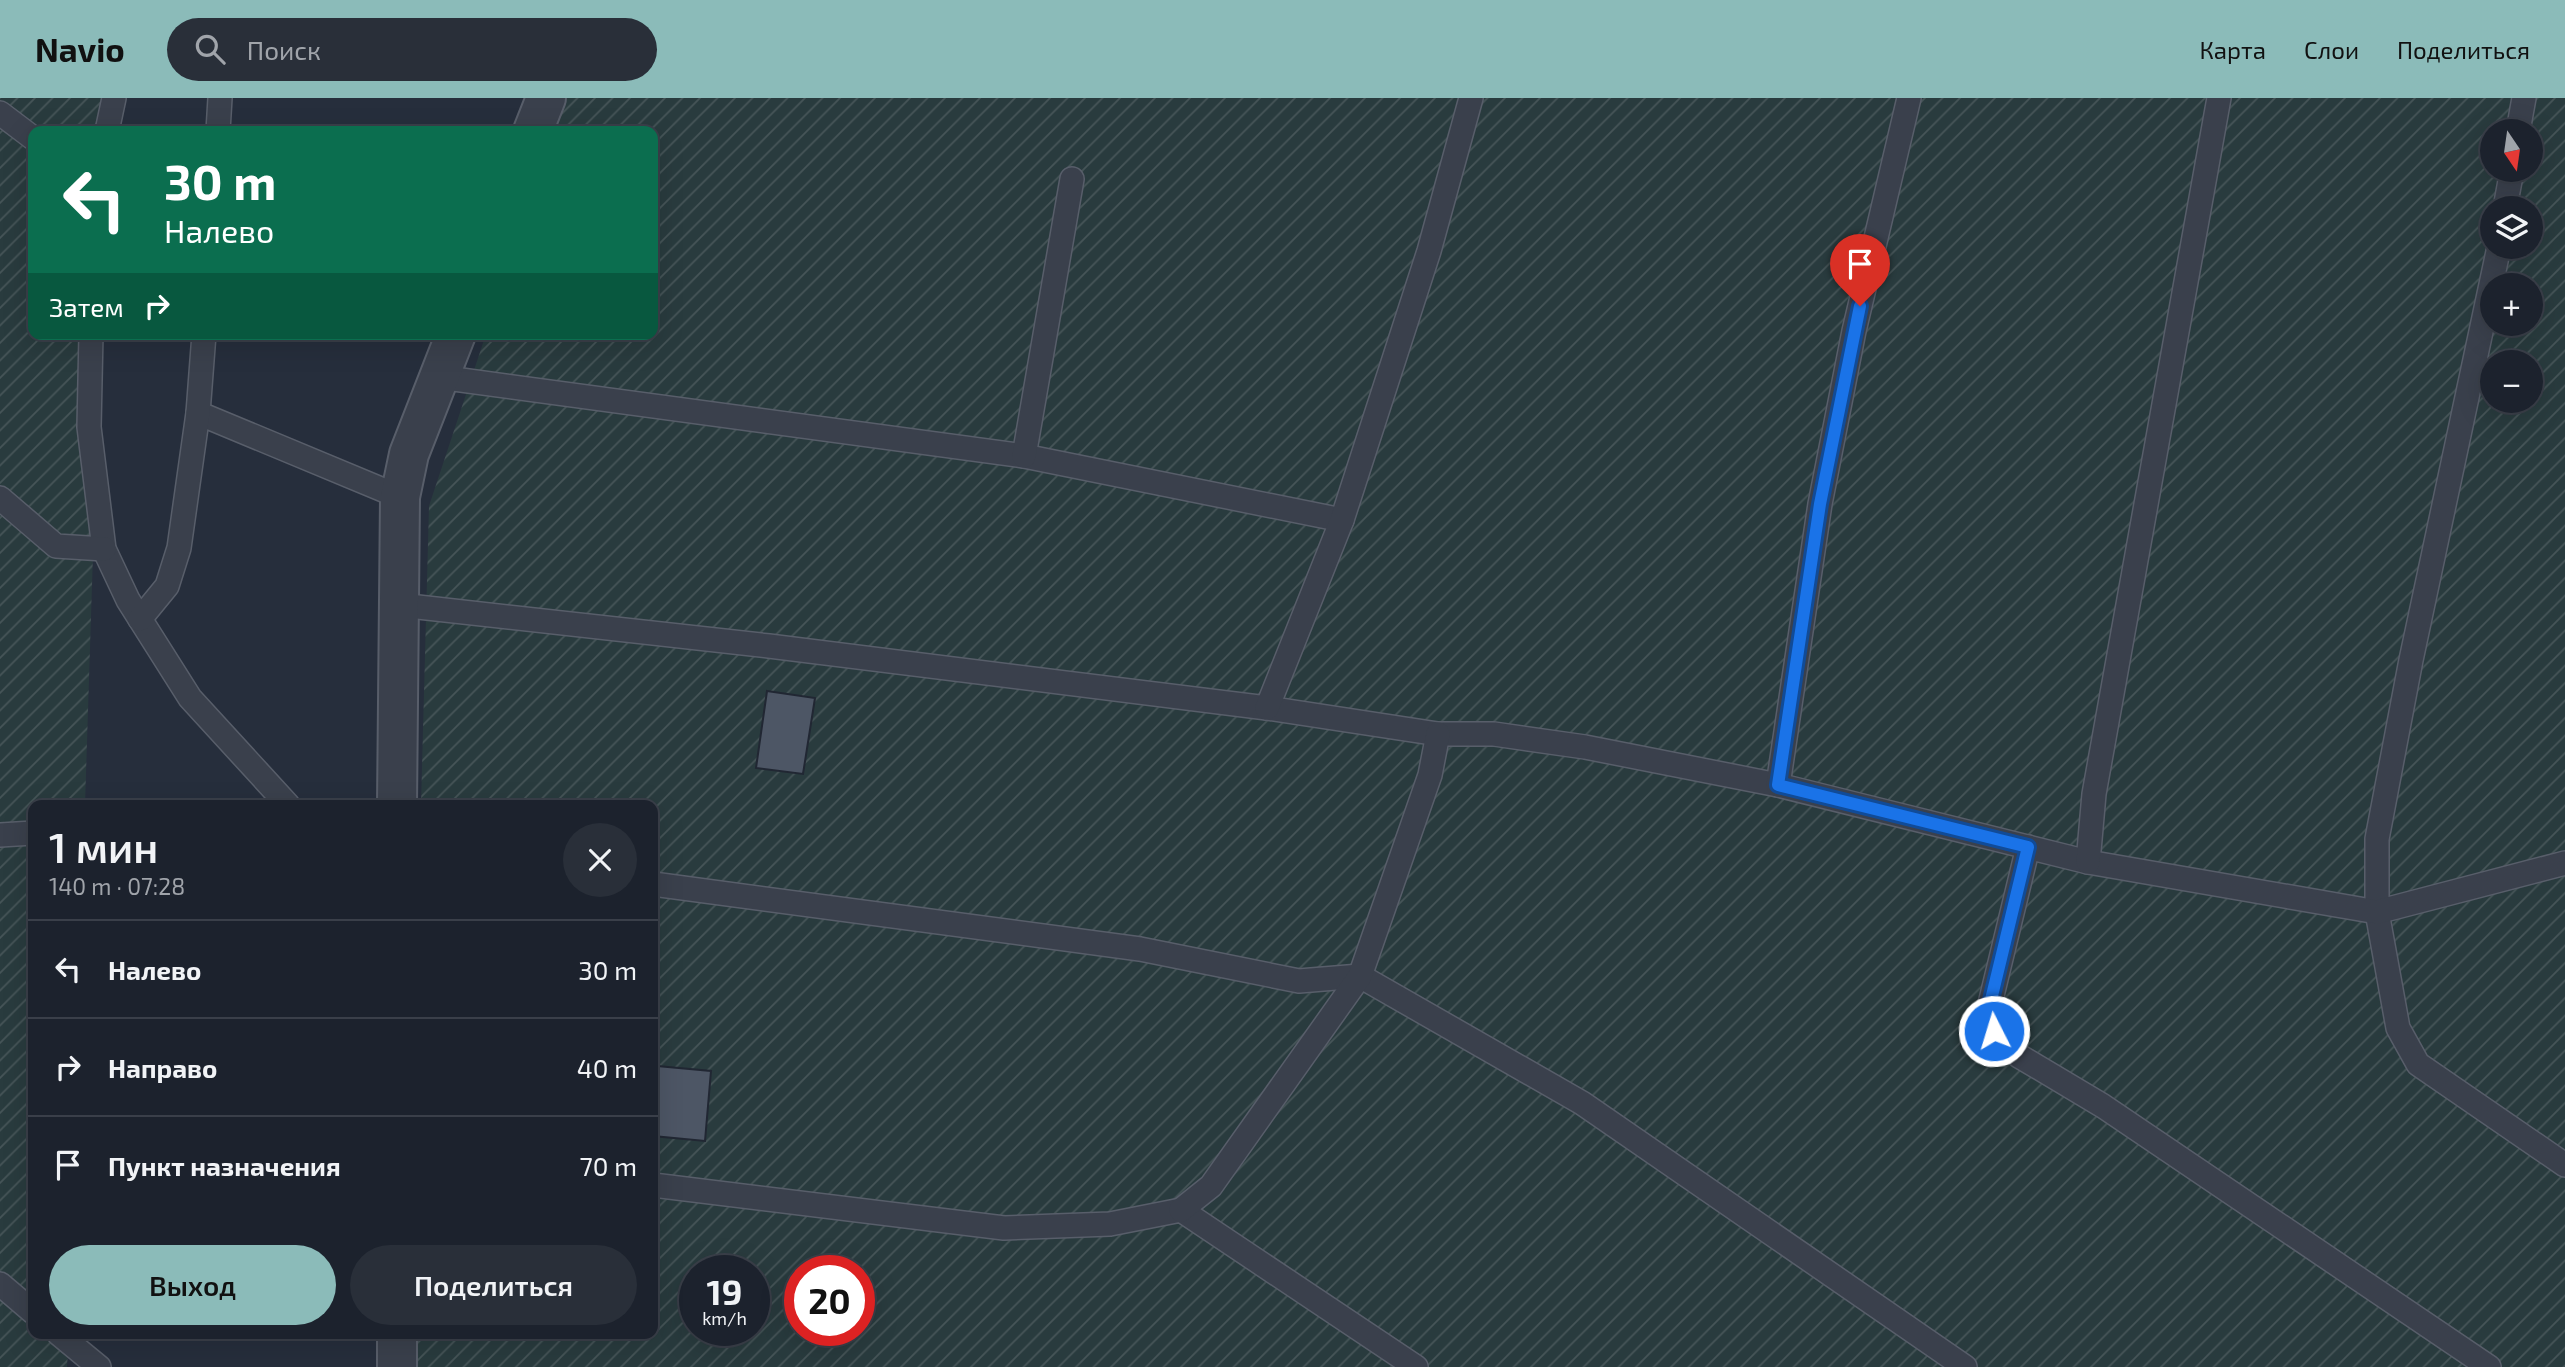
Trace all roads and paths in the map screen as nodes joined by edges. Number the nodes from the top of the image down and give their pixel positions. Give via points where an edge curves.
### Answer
1 (114, 98) edge
2 (220, 98) edge
3 (546, 98) edge
4 (1471, 98) edge
5 (1909, 98) edge
6 (2219, 98) edge
7 (2524, 98) edge
8 (0, 113) edge
9 (2520, 119) edge
10 (108, 126) edge
11 (218, 126) edge
12 (535, 126) edge
13 (28, 134) edge
14 (1072, 179) dead end
15 (2497, 259) edge
16 (91, 340) edge
17 (204, 340) edge
18 (454, 340) edge
19 (439, 377) junction
20 (198, 413) junction
21 (1024, 456) junction
22 (400, 497) junction
23 (0, 498) edge
24 (1342, 520) junction
25 (104, 549) junction
26 (400, 605) junction
27 (140, 620) junction
28 (1267, 708) junction
29 (1438, 734) junction
30 (1778, 785) junction
31 (283, 800) edge
32 (397, 800) edge
33 (28, 833) edge
34 (0, 835) edge
35 (2028, 847) junction
36 (2088, 862) junction
37 (2565, 863) edge
38 (658, 885) edge
39 (2377, 912) junction
40 (1360, 976) junction
41 (2565, 1165) edge
42 (658, 1186) edge
43 (1181, 1210) junction
44 (0, 1284) edge
45 (28, 1308) edge
46 (65, 1339) edge
47 (397, 1339) edge
48 (99, 1367) edge
49 (397, 1367) edge
50 (1416, 1367) edge
51 (1965, 1367) edge
52 (2489, 1367) edge

1 - 10 lane
2 - 11 lane
3 - 12 street
4 - 24 lane via 1429,251
5 - 30 lane via 1854,331 1820,504
6 - 36 lane via 2094,794
7 - 9 lane
8 - 13 lane
14 - 21 lane
15 - 39 lane via 2376,839
16 - 25 lane via 89,427
17 - 20 lane
18 - 19 street
19 - 21 lane
19 - 22 street via 409,454
20 - 22 lane
20 - 27 lane via 179,548 167,586
21 - 24 lane
22 - 26 street
23 - 25 lane via 56,546
24 - 28 lane
25 - 27 lane
26 - 28 lane
26 - 32 street
27 - 31 lane via 190,698
28 - 29 lane
29 - 30 lane via 1494,734 1585,747
29 - 40 lane via 1430,775
30 - 35 lane
33 - 34 lane
35 - 36 lane
35 - 52 lane via 1989,1008 1994,1031 2018,1056 2102,1106
36 - 39 lane
37 - 39 lane
38 - 40 lane via 1140,949 1298,981
39 - 41 lane via 2398,1028 2418,1064
40 - 43 lane via 1211,1186
40 - 51 lane via 1582,1102
42 - 43 lane via 1004,1228 1110,1224
43 - 50 lane
44 - 45 lane
46 - 48 lane
47 - 49 street

